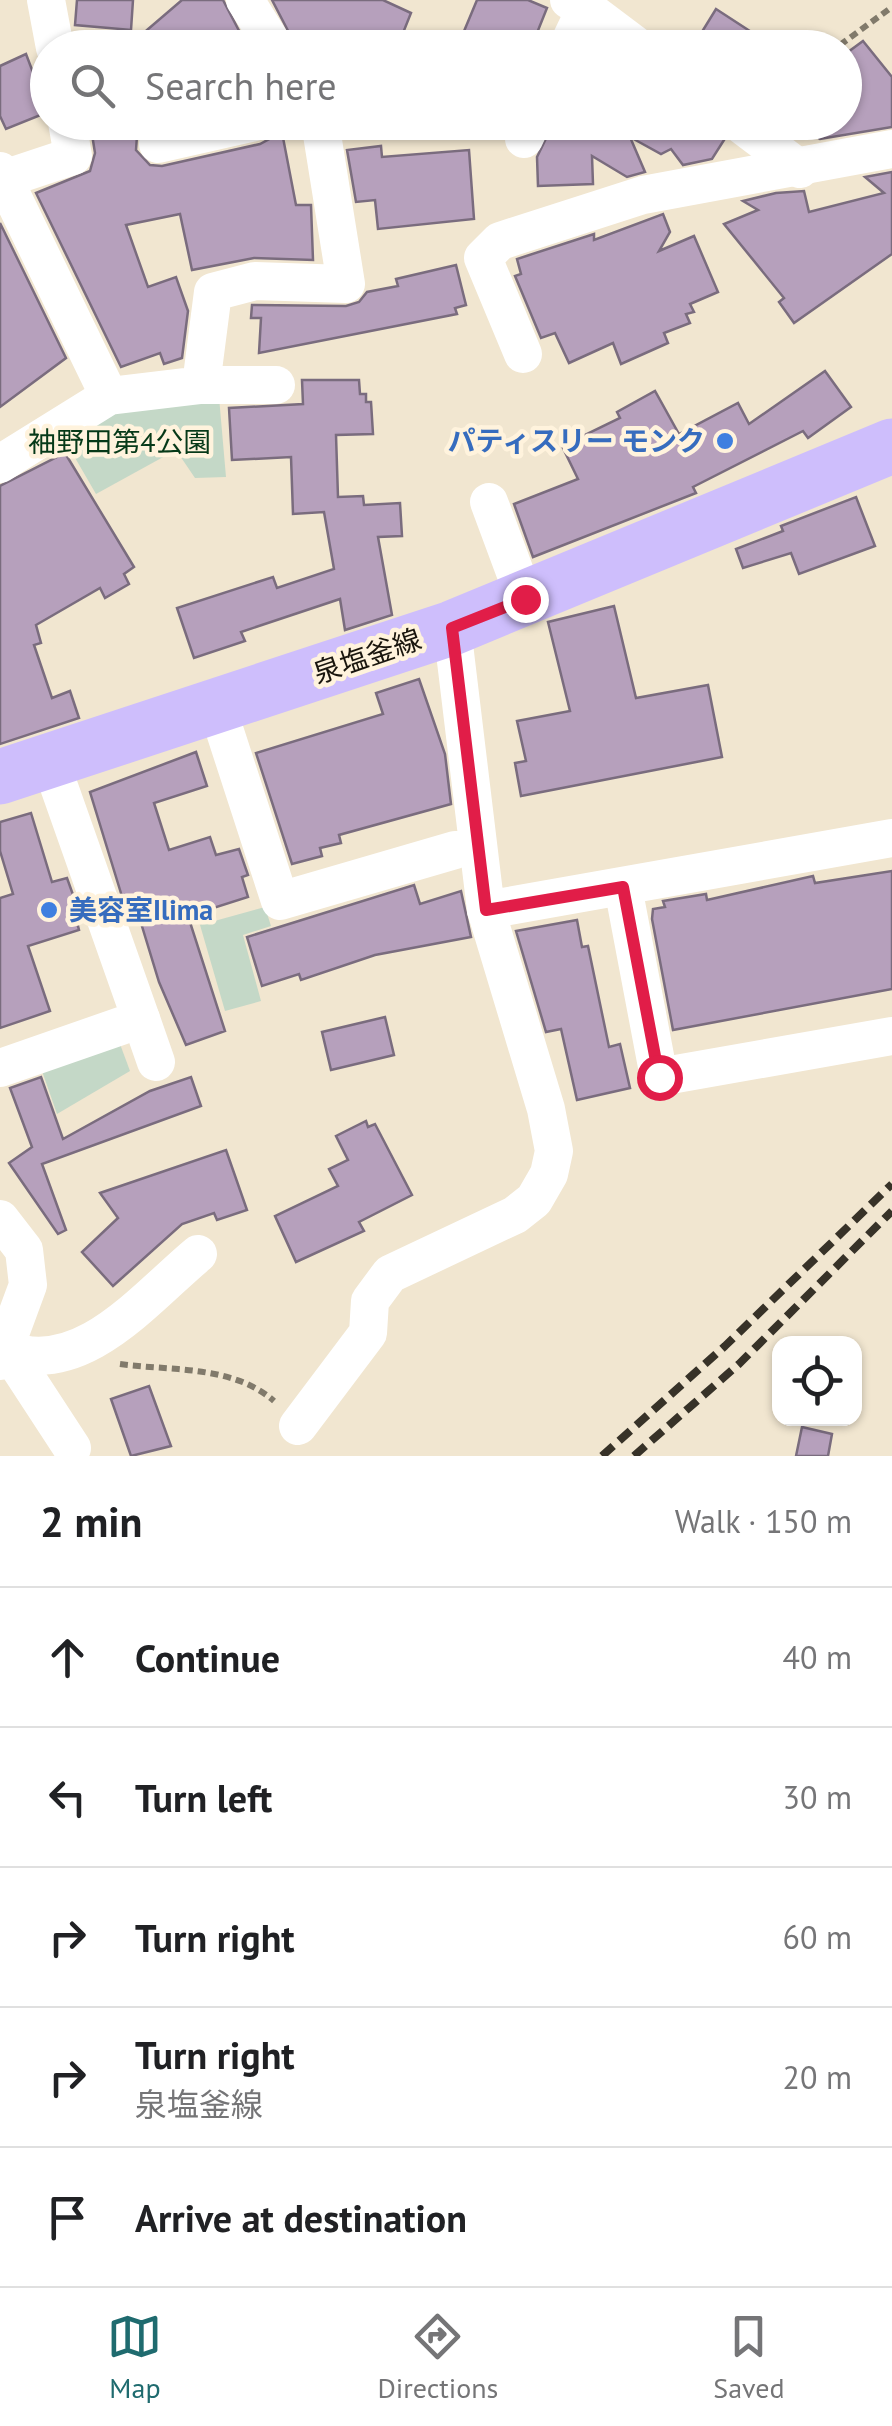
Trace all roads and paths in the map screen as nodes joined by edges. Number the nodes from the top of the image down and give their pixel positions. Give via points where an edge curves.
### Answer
1 (46, 0) edge
2 (245, 0) edge
3 (577, 4) edge
4 (892, 7) edge
5 (51, 30) edge
6 (264, 30) edge
7 (571, 30) edge
8 (614, 30) edge
9 (861, 30) edge
10 (70, 140) edge
11 (176, 140) edge
12 (323, 140) edge
13 (761, 140) edge
14 (158, 144) dead end
15 (892, 149) edge
16 (800, 170) junction
17 (2, 175) edge
18 (523, 354) dead end
19 (201, 385) junction
20 (276, 385) dead end
21 (109, 396) junction
22 (892, 446) edge
23 (0, 464) edge
24 (488, 502) dead end
25 (525, 599) junction
26 (452, 628) junction
27 (217, 707) junction
28 (25, 769) edge
29 (892, 838) edge
30 (455, 850) dead end
31 (623, 887) junction
32 (486, 910) junction
33 (141, 1018) junction
34 (892, 1036) edge
35 (156, 1062) dead end
36 (0, 1068) edge
37 (0, 1218) edge
38 (198, 1254) dead end
39 (81, 1350) junction
40 (4, 1355) edge
41 (298, 1426) joint
42 (72, 1448) dead end

1 - 5 street
2 - 6 street
3 - 7 street
3 - 8 street
4 - 9 path
10 - 17 street via 73,156
11 - 14 street
12 - 19 street via 346,284 255,282 214,292
13 - 16 street
15 - 16 street
16 - 18 street via 643,195 500,241 483,258
17 - 21 street
19 - 20 street
19 - 21 street
21 - 23 street
22 - 25 main road, 泉塩釜線
24 - 25 street
25 - 26 main road, 泉塩釜線
26 - 27 main road, 泉塩釜線
26 - 32 street
27 - 28 main road, 泉塩釜線
27 - 30 street via 280,901
28 - 33 street
29 - 31 street
31 - 32 street
31 - 34 street via 659,1077
32 - 41 street via 546,1108 554,1151 549,1174 534,1200 515,1215 390,1274 370,1301 368,1333
33 - 35 street
33 - 36 street
37 - 40 street via 24,1250 28,1285
38 - 39 street
39 - 40 street via 34,1360
39 - 41 path via 115,1363 230,1375 260,1388
40 - 42 street

